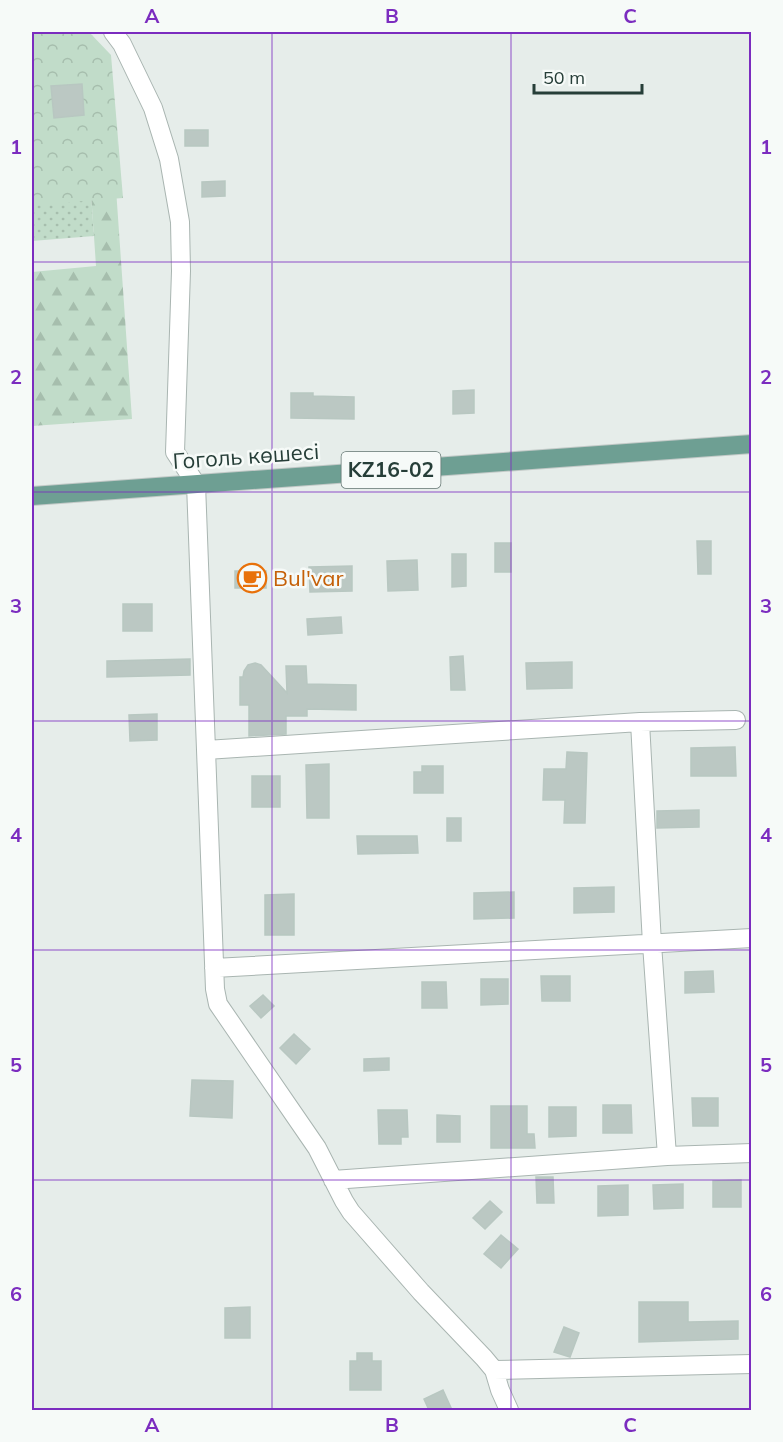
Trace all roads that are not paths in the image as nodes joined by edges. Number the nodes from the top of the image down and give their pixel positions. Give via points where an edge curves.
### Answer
1 (113, 32) edge
2 (752, 444) edge
3 (196, 484) junction
4 (32, 496) edge
5 (736, 720) dead end
6 (640, 722) junction
7 (206, 750) junction
8 (752, 938) edge
9 (652, 944) junction
10 (214, 968) junction
11 (752, 1153) edge
12 (667, 1156) junction
13 (333, 1180) junction
14 (752, 1364) edge
15 (494, 1370) junction
16 (509, 1410) edge

1 - 3 street via 153,108 169,159 180,222 175,452
2 - 3 main road, Гоголь көшесі / KZ16-02
3 - 4 main road, Гоголь көшесі / KZ16-02
3 - 7 street
5 - 6 street
6 - 7 street
6 - 9 street
7 - 10 street
8 - 9 street
9 - 10 street
9 - 12 street
10 - 13 street via 218,1004 317,1148
11 - 12 street
12 - 13 street
13 - 15 street via 351,1212
14 - 15 street
15 - 16 street

